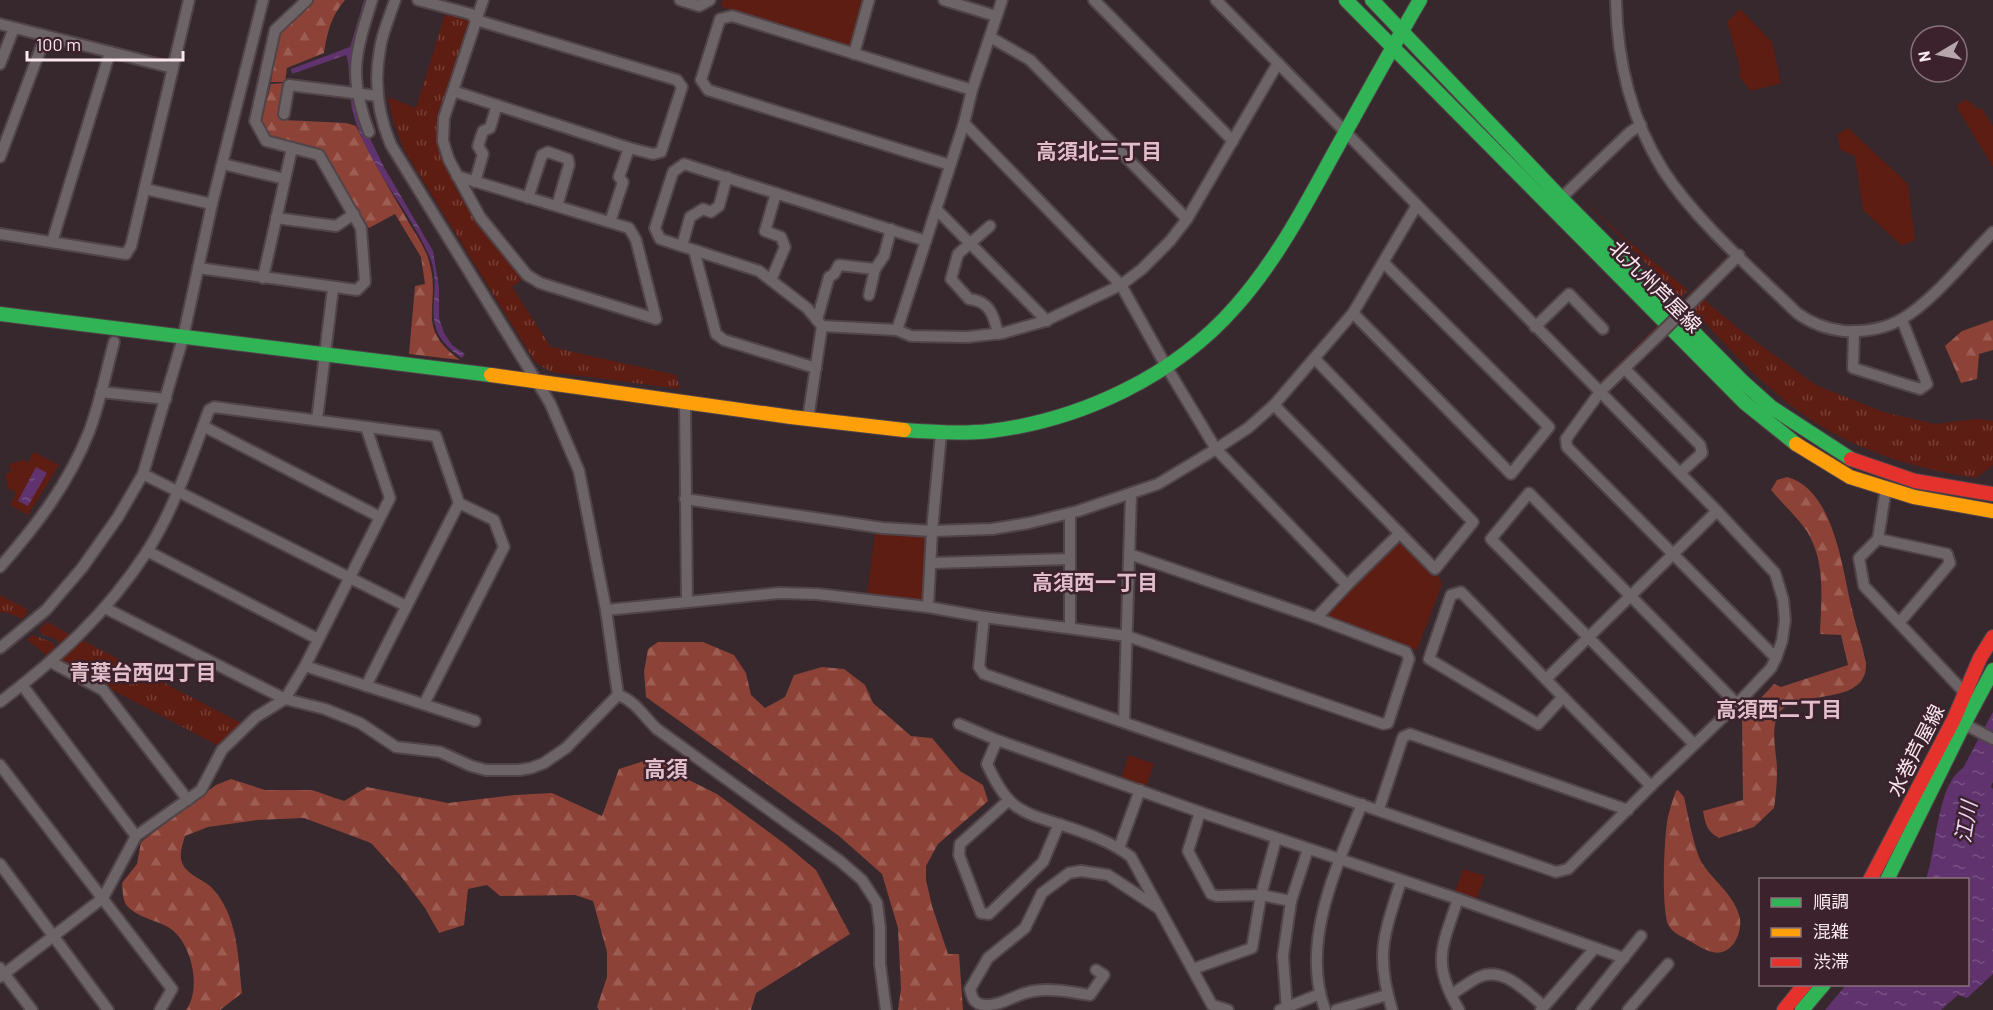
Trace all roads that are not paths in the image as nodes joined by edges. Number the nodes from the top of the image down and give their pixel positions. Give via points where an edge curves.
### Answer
1 (262, 0) edge
2 (307, 0) edge
3 (372, 0) edge
4 (395, 0) edge
5 (418, 0) edge
6 (483, 0) edge
7 (680, 0) edge
8 (710, 0) edge
9 (869, 0) edge
10 (944, 0) edge
11 (1002, 0) edge
12 (1094, 0) edge
13 (1216, 0) edge
14 (1346, 0) edge
15 (1372, 0) edge
16 (1420, 0) edge
17 (1616, 0) edge
18 (185, 1) edge
19 (996, 16) junction
20 (477, 20) junction
21 (0, 24) edge
22 (14, 28) junction
23 (1402, 30) junction
24 (45, 37) junction
25 (990, 37) junction
26 (1393, 47) junction
27 (110, 52) junction
28 (854, 54) junction
29 (1278, 63) junction
30 (0, 64) edge
31 (173, 68) junction
32 (972, 90) junction
33 (453, 91) junction
34 (357, 93) junction
35 (378, 96) junction
36 (497, 105) junction
37 (284, 114) dead end
38 (964, 123) junction
39 (1641, 124) junction
40 (369, 132) dead end
41 (1346, 133) junction
42 (1233, 141) junction
43 (292, 148) junction
44 (629, 148) junction
45 (0, 157) edge
46 (223, 164) junction
47 (950, 165) junction
48 (458, 176) junction
49 (727, 177) junction
50 (285, 179) junction
51 (476, 182) junction
52 (145, 189) junction
53 (776, 193) junction
54 (528, 198) junction
55 (1561, 198) junction
56 (212, 204) junction
57 (557, 206) junction
58 (1417, 206) junction
59 (1550, 208) junction
60 (936, 209) junction
61 (354, 214) junction
62 (276, 218) junction
63 (1187, 219) junction
64 (610, 222) junction
65 (990, 226) dead end
66 (891, 229) junction
67 (1993, 232) edge
68 (0, 234) edge
69 (926, 241) junction
70 (52, 242) junction
71 (970, 243) junction
72 (682, 246) junction
73 (694, 250) junction
74 (1739, 255) junction
75 (1384, 262) junction
76 (198, 268) junction
77 (875, 269) junction
78 (263, 278) junction
79 (771, 280) junction
80 (1121, 285) junction
81 (333, 288) junction
82 (868, 295) dead end
83 (1353, 313) junction
84 (0, 314) edge
85 (1902, 320) junction
86 (1047, 321) junction
87 (819, 323) junction
88 (1535, 327) junction
89 (1603, 329) dead end
90 (897, 330) junction
91 (1854, 332) junction
92 (998, 334) junction
93 (183, 338) junction
94 (114, 342) dead end
95 (325, 354) junction
96 (1315, 359) junction
97 (1166, 366) junction
98 (816, 368) junction
99 (1625, 369) junction
100 (535, 381) junction
101 (101, 392) junction
102 (1600, 392) junction
103 (166, 399) junction
104 (685, 402) junction
105 (1274, 405) junction
106 (808, 419) junction
107 (317, 420) junction
108 (203, 426) junction
109 (366, 427) junction
110 (941, 433) junction
111 (1216, 449) junction
112 (1680, 473) junction
113 (143, 474) junction
114 (1886, 488) junction
115 (178, 492) junction
116 (1993, 494) edge
117 (1131, 495) junction
118 (685, 499) junction
119 (459, 503) junction
120 (1717, 511) junction
121 (1993, 511) edge
122 (1070, 513) junction
123 (380, 517) junction
124 (932, 531) junction
125 (1400, 533) junction
126 (1878, 539) junction
127 (147, 551) junction
128 (1129, 554) junction
129 (1673, 554) junction
130 (1070, 559) junction
131 (931, 563) junction
132 (0, 567) edge
133 (349, 578) junction
134 (1347, 585) junction
135 (1630, 596) junction
136 (687, 602) junction
137 (406, 606) junction
138 (928, 607) junction
139 (105, 608) junction
140 (606, 610) junction
141 (984, 617) junction
142 (1316, 618) junction
143 (1899, 623) junction
144 (1070, 628) junction
145 (1127, 636) junction
146 (1993, 637) edge
147 (1588, 638) junction
148 (318, 639) junction
149 (0, 648) edge
150 (1776, 658) junction
151 (51, 662) junction
152 (305, 666) junction
153 (1993, 670) edge
154 (1546, 679) junction
155 (22, 686) junction
156 (366, 686) junction
157 (1965, 693) junction
158 (618, 695) junction
159 (1563, 697) junction
160 (285, 699) junction
161 (0, 702) edge
162 (424, 704) junction
163 (1737, 704) junction
164 (476, 721) dead end
165 (1124, 722) junction
166 (959, 724) dead end
167 (1969, 726) junction
168 (1993, 739) edge
169 (997, 740) junction
170 (1694, 744) junction
171 (0, 765) edge
172 (1651, 786) junction
173 (1140, 790) junction
174 (188, 800) junction
175 (1009, 800) junction
176 (1362, 804) junction
177 (1379, 809) junction
178 (1628, 810) junction
179 (1200, 812) junction
180 (1059, 824) junction
181 (136, 836) junction
182 (1276, 838) junction
183 (1119, 848) junction
184 (1308, 849) junction
185 (1340, 859) junction
186 (0, 864) edge
187 (1871, 878) edge
188 (1888, 878) edge
189 (1401, 881) junction
190 (1261, 895) junction
191 (103, 898) junction
192 (1458, 899) junction
193 (1291, 901) junction
194 (1158, 908) junction
195 (54, 936) junction
196 (1641, 936) dead end
197 (1594, 948) junction
198 (1624, 958) junction
199 (1668, 964) dead end
200 (1193, 969) junction
201 (1096, 970) dead end
202 (2, 973) edge
203 (1803, 986) edge
204 (1822, 986) edge
205 (1320, 994) junction
206 (1387, 995) junction
207 (1451, 995) junction
208 (1542, 1008) edge
209 (1285, 1009) edge
210 (32, 1010) edge
211 (108, 1010) edge
212 (160, 1010) edge
213 (886, 1010) edge
214 (1228, 1010) edge
215 (1325, 1010) edge
216 (1336, 1010) edge
217 (1392, 1010) edge
218 (1459, 1010) edge
219 (1582, 1010) edge
220 (1628, 1010) edge
221 (1784, 1010) edge
222 (1802, 1010) edge

1 - 46 street
2 - 43 street via 275,30 255,121 266,141
3 - 34 street via 356,59
4 - 35 street via 380,47
5 - 20 street via 471,14
6 - 20 street
7 - 8 street via 699,6
9 - 28 street
10 - 19 street
11 - 19 street
12 - 42 street
13 - 29 street
14 - 26 main road, 北九州芦屋線
15 - 23 main road, 北九州芦屋線
16 - 23 main road
17 - 39 street via 1622,63
18 - 31 street
19 - 25 street
20 - 33 street
20 - 44 street via 677,80 682,87 661,152
21 - 22 street
22 - 24 street
22 - 30 street
23 - 26 main road
23 - 55 main road, 北九州芦屋線
24 - 27 street
24 - 45 street
25 - 32 street
25 - 63 street via 1030,60
26 - 41 main road
26 - 59 main road, 北九州芦屋線
27 - 31 street
27 - 70 street
28 - 32 street
28 - 47 street via 732,16 720,19 701,80 708,90
29 - 41 street
29 - 42 street
31 - 52 street
32 - 38 street
33 - 36 street
33 - 48 street via 444,118 443,141
34 - 35 street
34 - 37 street via 289,85
34 - 40 street
35 - 100 street via 391,145
36 - 44 street
36 - 51 street via 490,128 483,131 478,146 483,154
38 - 47 street
38 - 80 street
39 - 55 street
39 - 74 street via 1679,192
41 - 58 street
41 - 97 main road via 1260,278 1200,341
42 - 63 street
43 - 50 street
43 - 61 street via 319,155
44 - 64 street
46 - 50 street
46 - 56 street
47 - 60 street
48 - 51 street
48 - 64 street via 480,216 527,275 540,283 656,319 636,240 628,228
49 - 53 street
49 - 72 street via 719,206 690,217
49 - 72 street via 684,164 673,172 655,228 660,239
50 - 62 street
51 - 54 street
52 - 56 street
52 - 70 street via 126,254
53 - 66 street
53 - 79 street via 765,231 781,237 785,247
54 - 57 street
54 - 57 street via 542,155 548,152 568,159 569,165
55 - 59 street
55 - 116 main road, 北九州芦屋線 via 1771,407 1855,462 1915,481
56 - 76 street
57 - 64 street
58 - 75 street
58 - 88 street
59 - 114 main road, 北九州芦屋線 via 1744,403 1794,443 1850,477
60 - 69 street
60 - 71 street
61 - 62 street via 336,226
61 - 81 street via 361,228 365,282 357,290
62 - 78 street
63 - 80 street via 1170,241
65 - 71 street
66 - 69 street
66 - 77 street via 884,256
67 - 85 street
68 - 70 street
69 - 90 street
71 - 86 street
71 - 92 street via 958,254 951,279 969,299 979,300 994,315
72 - 73 street
73 - 79 street via 759,271
73 - 98 street via 716,334 724,340
74 - 91 street via 1810,323
74 - 99 street, bridge
75 - 83 street
75 - 83 street via 1549,427 1511,474
76 - 78 street
76 - 93 street
77 - 82 street
77 - 87 street via 839,265 829,277
78 - 81 street
79 - 87 street via 807,308
80 - 86 street
80 - 97 street
81 - 95 street
83 - 96 street
84 - 93 main road
85 - 91 street
85 - 91 street via 1927,384 1920,389 1853,368
86 - 92 street
87 - 90 street
87 - 98 street
88 - 89 street via 1569,294
88 - 102 street
90 - 92 street via 911,336
93 - 95 main road
93 - 103 street
94 - 101 street
95 - 100 main road
95 - 107 street
96 - 105 street
96 - 125 street via 1473,522 1435,569
97 - 110 main road via 1103,400 1059,418 1019,427
97 - 111 street
98 - 106 street
99 - 102 street
99 - 112 street via 1700,445 1702,453
100 - 104 main road
100 - 140 street via 550,404 579,471
101 - 103 street
101 - 132 street via 90,431 59,491 33,530
102 - 112 street
102 - 129 street via 1566,439 1567,447
103 - 113 street
104 - 106 main road
104 - 118 street
105 - 111 street
105 - 125 street
106 - 110 main road
107 - 108 street via 214,407
107 - 109 street
108 - 115 street
108 - 123 street
109 - 119 street via 436,436
109 - 123 street via 390,498
110 - 124 street
111 - 117 street via 1158,484
111 - 134 street
112 - 120 street
113 - 115 street
113 - 149 street via 82,568 46,610
114 - 121 main road, 北九州芦屋線
114 - 126 street
115 - 127 street
115 - 133 street
117 - 122 street
117 - 128 street
118 - 124 street via 884,528
118 - 136 street
119 - 137 street
119 - 162 street via 494,520 504,547
120 - 129 street
120 - 150 street via 1775,573 1785,620
122 - 124 street via 1010,526
122 - 130 street
123 - 133 street
124 - 131 street
125 - 134 street
126 - 143 street via 1859,558 1864,586
126 - 143 street via 1947,554 1950,563
127 - 139 street
127 - 148 street
128 - 142 street
128 - 145 street
129 - 135 street
129 - 150 street
130 - 131 street
130 - 144 street
131 - 138 street
133 - 137 street
133 - 148 street
134 - 142 street
135 - 147 street
135 - 147 street via 1529,493 1491,539
135 - 163 street
136 - 138 street via 779,592
136 - 140 street
137 - 156 street
138 - 141 street
139 - 151 street
139 - 160 street
140 - 158 street
141 - 144 street
141 - 165 street via 979,667 984,674
142 - 145 street via 1406,652 1409,658 1388,723
143 - 157 street
144 - 145 street
145 - 165 street
146 - 157 main road, 水巻芦屋線
147 - 154 street
147 - 170 street
148 - 152 street
150 - 163 street
151 - 155 street
151 - 174 street via 103,690
152 - 156 street
152 - 160 street
153 - 167 main road, 水巻芦屋線
154 - 159 street
154 - 159 street via 1461,592 1451,595 1429,659 1538,724
155 - 161 street
155 - 181 street
156 - 162 street
157 - 187 main road, 水巻芦屋線
158 - 160 street via 566,748 531,768 507,771 471,766 440,752 396,747 360,723 325,708
158 - 213 street via 631,699 657,729 862,880 877,903
159 - 172 street
160 - 174 street via 256,717 222,750 201,790
162 - 164 street
163 - 170 street
165 - 176 street
166 - 169 street
167 - 168 street
167 - 188 main road, 水巻芦屋線
169 - 173 street
169 - 175 street via 987,764
170 - 172 street
171 - 191 street
172 - 178 street
173 - 179 street
173 - 183 street
174 - 181 street
175 - 180 street via 1035,817
175 - 180 street via 960,844 959,855 981,913 989,914 1042,862
176 - 177 street
176 - 185 street
177 - 178 street via 1556,872 1568,869
177 - 178 street via 1403,737 1410,734
179 - 182 street
179 - 190 street via 1188,851 1211,894
180 - 183 street
181 - 191 street
182 - 184 street
182 - 190 street
183 - 194 street via 1131,857
184 - 185 street
184 - 193 street
185 - 189 street
185 - 205 street via 1326,900 1318,942
186 - 195 street
189 - 192 street
189 - 206 street via 1381,955
190 - 193 street
190 - 200 street via 1252,948
191 - 195 street
191 - 212 street via 172,989
192 - 197 street
192 - 207 street via 1441,960
193 - 209 street via 1283,956
194 - 200 street
194 - 201 street via 1108,875 1069,873 1042,893 1025,928 988,958 970,989 977,1004 984,1005 1035,990 1090,995 1104,975
195 - 202 street
195 - 211 street
196 - 198 street
197 - 198 street
197 - 208 street
198 - 219 street
199 - 220 street
200 - 214 street via 1212,1005
202 - 210 street
203 - 221 main road
204 - 222 main road
205 - 209 street
205 - 215 street
206 - 216 street
206 - 217 street
207 - 208 street via 1480,976 1499,974
207 - 218 street

